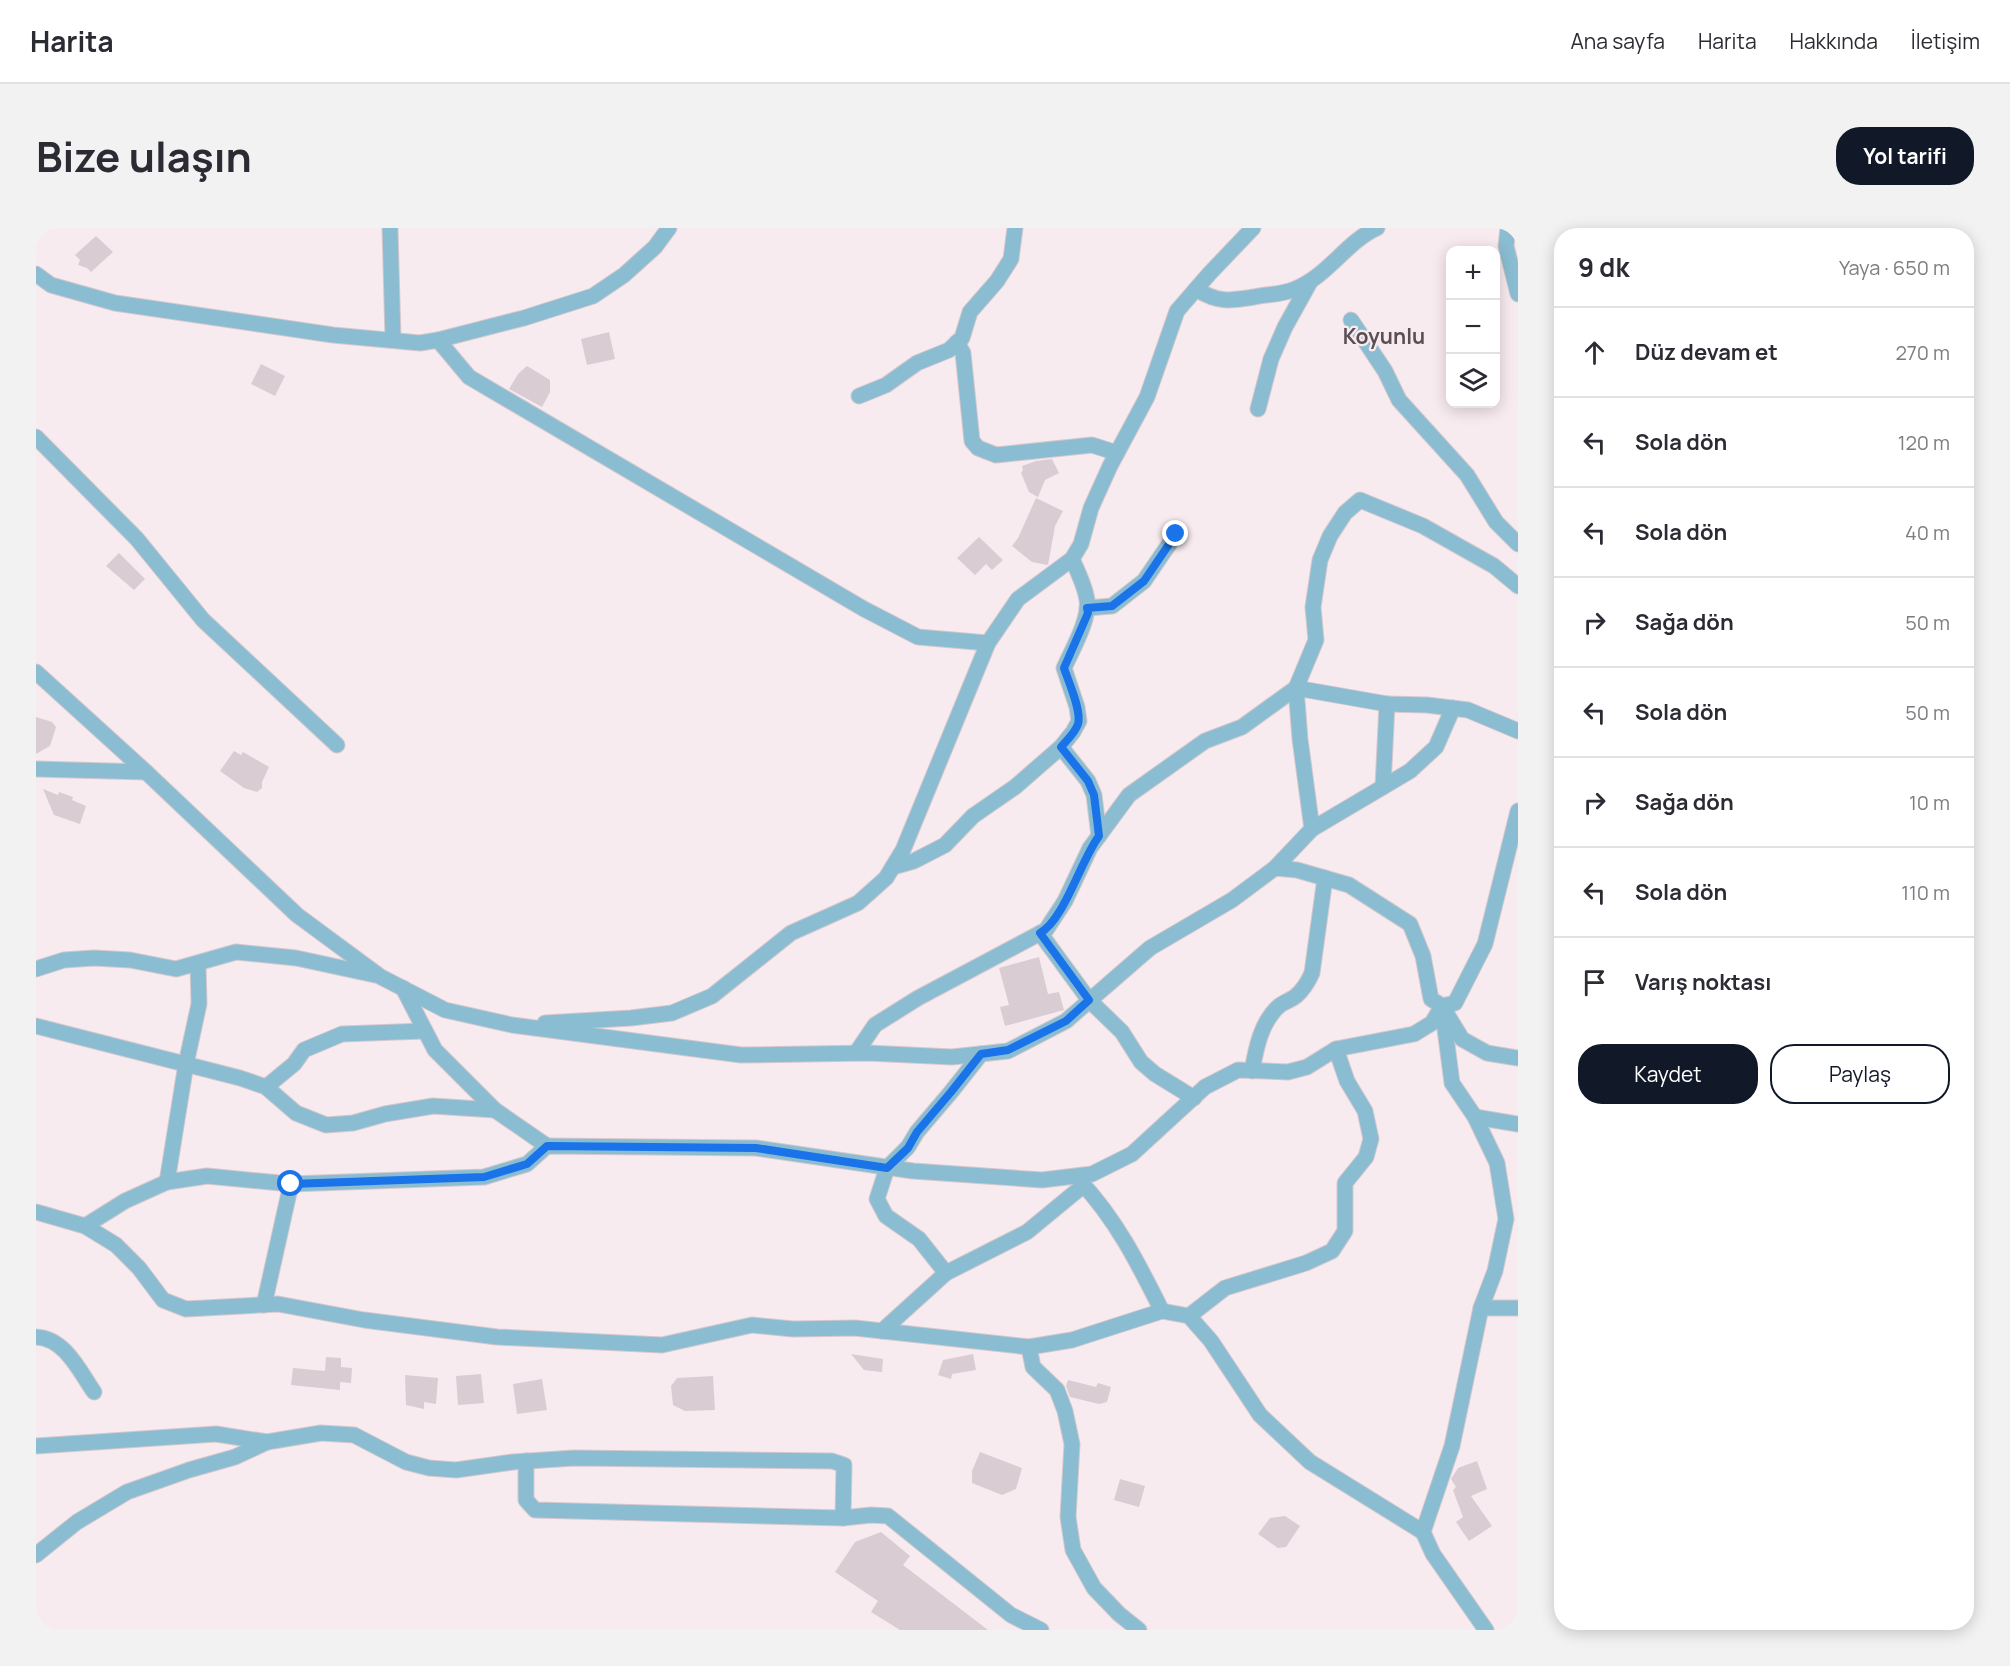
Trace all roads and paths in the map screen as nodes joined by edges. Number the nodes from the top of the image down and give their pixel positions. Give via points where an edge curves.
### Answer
1 (390, 228) edge
2 (669, 228) edge
3 (1015, 228) edge
4 (1253, 228) edge
5 (1377, 228) edge
6 (1508, 228) edge
7 (36, 274) edge
8 (1311, 280) junction
9 (1196, 289) junction
10 (1518, 294) edge
11 (1351, 320) dead end
12 (393, 339) junction
13 (438, 340) junction
14 (957, 342) junction
15 (859, 396) dead end
16 (1258, 410) dead end
17 (36, 437) edge
18 (1117, 453) junction
19 (1176, 534) dead end
20 (1518, 544) edge
21 (1072, 559) junction
22 (1518, 586) edge
23 (1087, 608) junction
24 (988, 643) junction
25 (36, 672) edge
26 (1296, 688) junction
27 (1387, 704) junction
28 (1453, 708) junction
29 (1518, 731) edge
30 (337, 745) dead end
31 (1061, 747) junction
32 (36, 769) edge
33 (146, 772) junction
34 (1383, 787) junction
35 (1518, 811) edge
36 (1312, 829) junction
37 (1099, 836) junction
38 (893, 867) junction
39 (1275, 868) junction
40 (1326, 878) junction
41 (1040, 933) junction
42 (198, 964) junction
43 (36, 969) edge
44 (381, 977) junction
45 (403, 988) junction
46 (1089, 1000) junction
47 (1442, 1006) junction
48 (512, 1024) junction
49 (36, 1026) edge
50 (425, 1031) junction
51 (1336, 1049) junction
52 (856, 1053) junction
53 (981, 1054) junction
54 (1518, 1058) edge
55 (186, 1064) junction
56 (1252, 1071) junction
57 (266, 1087) junction
58 (1194, 1098) junction
59 (495, 1110) junction
60 (1475, 1118) junction
61 (1518, 1124) edge
62 (547, 1146) junction
63 (887, 1168) junction
64 (1080, 1181) junction
65 (166, 1182) junction
66 (291, 1184) junction
67 (36, 1212) edge
68 (85, 1226) junction
69 (946, 1273) junction
70 (264, 1305) junction
71 (1481, 1308) junction
72 (1518, 1308) edge
73 (1162, 1311) junction
74 (1189, 1316) junction
75 (882, 1331) junction
76 (36, 1337) edge
77 (1029, 1347) junction
78 (94, 1392) dead end
79 (267, 1442) junction
80 (36, 1446) edge
81 (526, 1461) junction
82 (843, 1518) junction
83 (1423, 1532) junction
84 (36, 1555) edge
85 (1041, 1630) edge
86 (1139, 1630) edge
87 (1486, 1630) edge

1 - 12 street
2 - 13 street via 655,247 624,275 593,296
3 - 14 street via 1011,258 970,312
4 - 9 street
5 - 8 street
6 - 10 street via 1506,246
7 - 12 street via 51,285 115,303 333,335
8 - 9 street via 1281,294 1229,301 1217,300
8 - 16 street via 1271,359
9 - 18 street via 1177,311 1147,397
11 - 20 street via 1399,400 1467,475 1496,522
12 - 13 street via 420,343
13 - 24 street via 469,377 864,609 918,637
14 - 15 street via 886,385
14 - 18 street via 963,352 972,441 978,448 996,455 1092,445
17 - 30 street via 137,539 203,620
18 - 21 street
19 - 23 street via 1144,581 1112,606
21 - 23 street via 1083,584
21 - 24 street via 1018,599
22 - 26 street via 1494,566 1423,526 1360,500 1335,528 1320,560 1313,607 1316,640
23 - 31 street via 1064,668 1078,722
24 - 38 street
25 - 33 street
26 - 27 street
26 - 36 street
26 - 37 street via 1242,727 1205,741 1129,795
27 - 28 street
27 - 34 street
28 - 29 street via 1468,710
28 - 34 street via 1437,747 1410,771
31 - 37 street via 1094,795
31 - 38 street via 1015,787 973,816 945,844 915,861
32 - 33 street
33 - 44 street via 297,915
34 - 36 street
35 - 47 street via 1485,944 1455,1003
36 - 39 street
37 - 41 street via 1065,902
38 - 48 street via 858,903 791,933 712,996 672,1013
39 - 40 street
39 - 46 street via 1232,900 1150,948
40 - 47 street via 1349,885 1410,924 1423,956 1431,999
40 - 56 street via 1312,973 1297,995 1279,1006 1264,1025
41 - 46 street
41 - 52 street via 875,1025
42 - 43 street via 176,969 94,958 64,960
42 - 44 street via 236,952 296,958
42 - 55 street via 199,1004
44 - 45 street
45 - 48 street via 445,1010
45 - 50 street
46 - 53 street via 1066,1021 1008,1050
46 - 58 street via 1122,1032 1141,1062
47 - 51 street via 1432,1023 1414,1034
47 - 54 street via 1462,1039 1487,1053
47 - 60 street via 1452,1083
48 - 52 street via 741,1054
49 - 55 street
50 - 57 street via 342,1034 304,1050 294,1064
50 - 59 street via 435,1050
51 - 56 street via 1297,1070
51 - 74 street via 1347,1081 1365,1111 1371,1139 1366,1157 1345,1183 1345,1231 1332,1251 1226,1288
52 - 53 street via 951,1058
53 - 63 street via 908,1148
55 - 57 street
55 - 65 street
56 - 58 street via 1238,1070 1204,1088
57 - 59 street via 296,1113 326,1125 433,1106
58 - 64 street via 1132,1154
59 - 62 street
60 - 61 street
60 - 71 street via 1497,1163 1506,1219 1495,1271
62 - 63 street via 756,1148
62 - 66 street via 527,1164 484,1177
63 - 64 street
63 - 69 street via 878,1199 886,1216 919,1239
64 - 69 street via 1027,1233
64 - 73 street via 1101,1204 1133,1252
65 - 66 street via 207,1176
65 - 68 street
66 - 70 street
67 - 68 street
68 - 70 street via 116,1245 163,1299 186,1309
69 - 75 street
70 - 75 street via 497,1337 662,1345 752,1325
71 - 72 street
71 - 83 street via 1452,1446
73 - 74 street
73 - 77 street via 1072,1340
74 - 83 street via 1211,1341 1260,1414 1310,1462
75 - 77 street
76 - 78 street via 67,1352
77 - 86 street via 1033,1367 1057,1390 1065,1411 1072,1444 1068,1516 1073,1550 1094,1588
79 - 80 street via 216,1434
79 - 81 street via 321,1433 354,1435 406,1462 456,1470
79 - 84 street via 235,1457 128,1492 77,1522
81 - 82 street via 526,1500 535,1510
81 - 82 street via 832,1461 844,1465
82 - 85 street via 888,1516 1011,1615
83 - 87 street via 1433,1554

